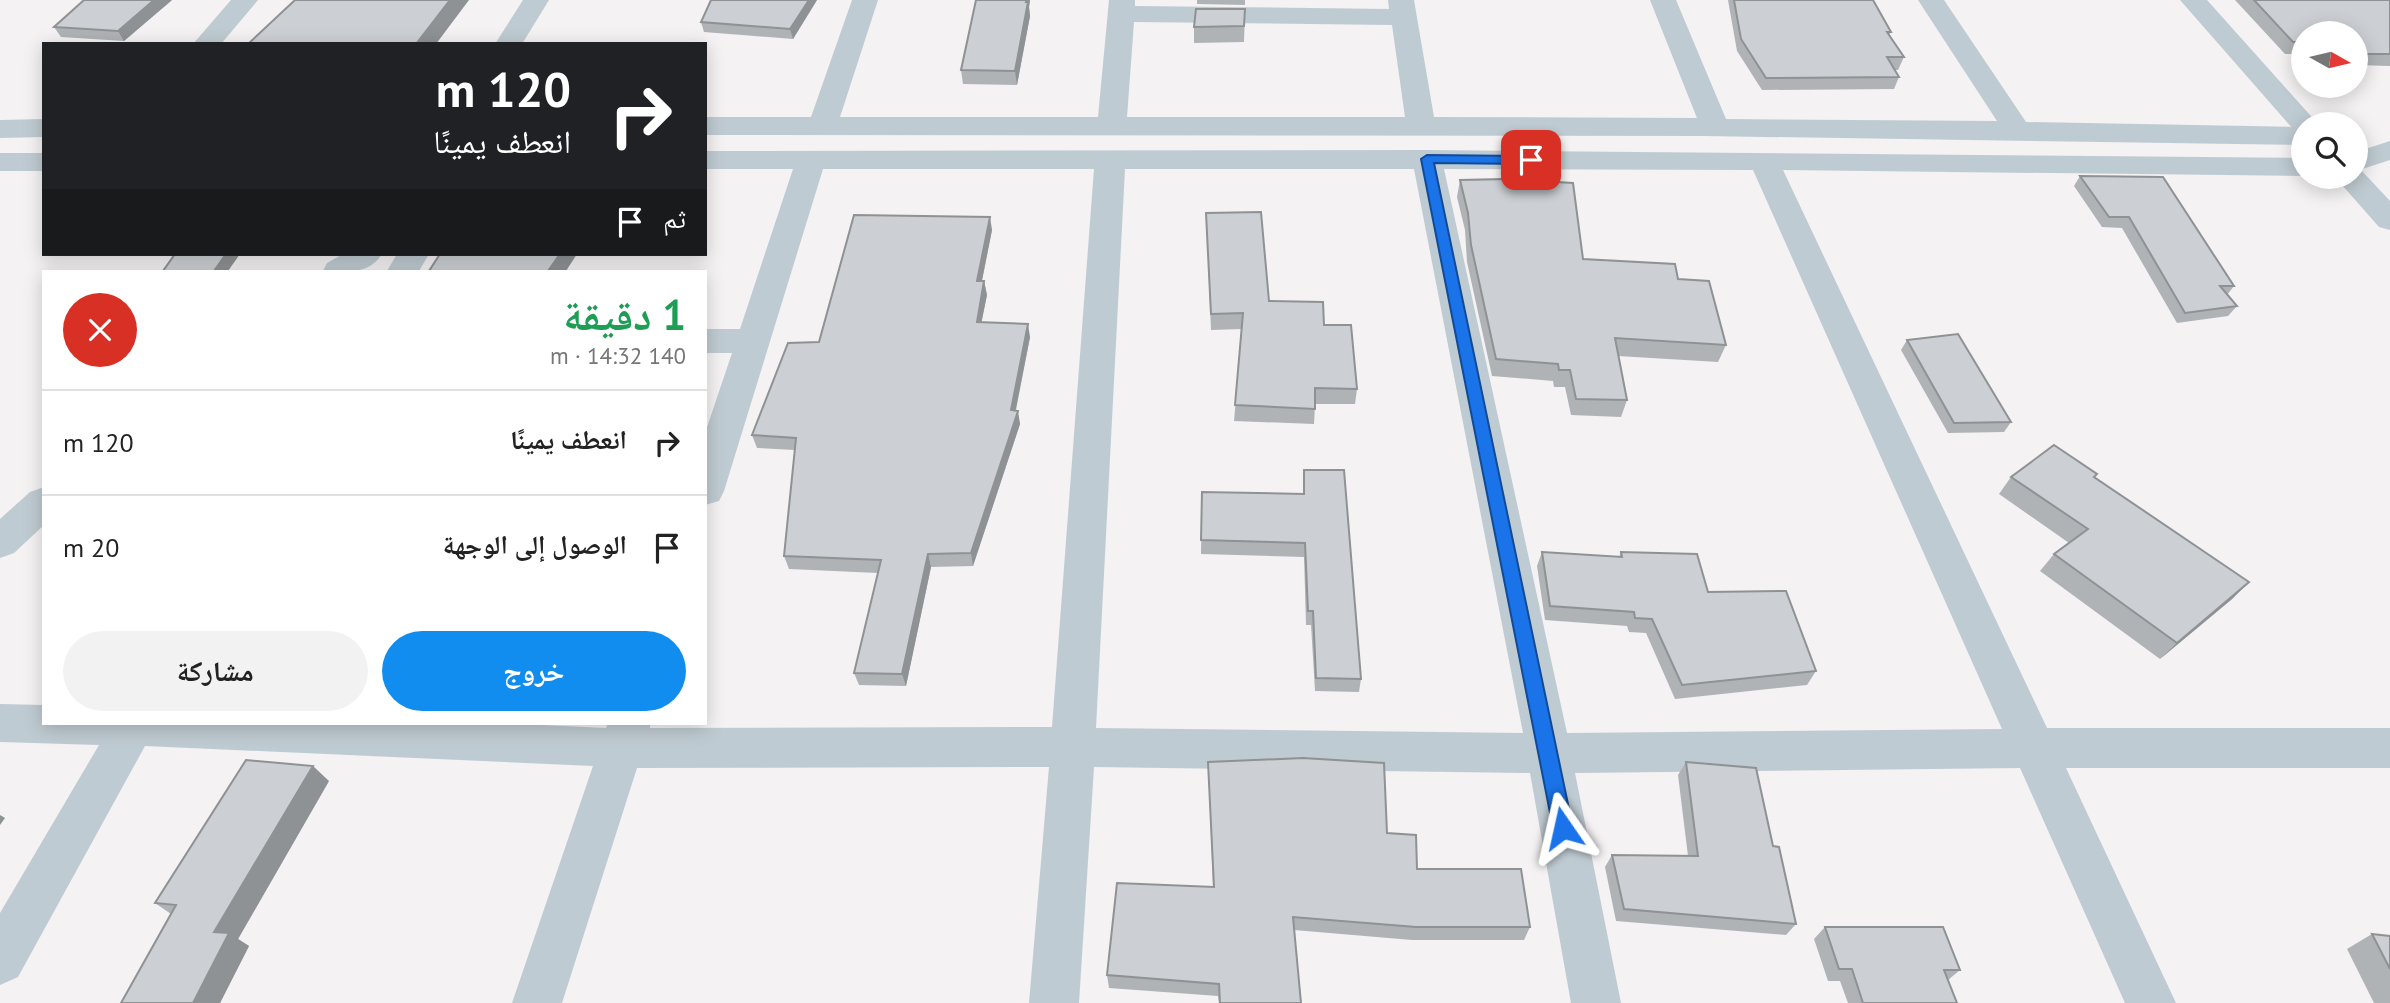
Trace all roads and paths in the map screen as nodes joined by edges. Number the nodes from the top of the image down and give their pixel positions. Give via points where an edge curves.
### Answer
1 (245, 0) edge
2 (536, 0) edge
3 (865, 0) edge
4 (1663, 0) edge
5 (1931, 0) edge
6 (2193, 0) edge
7 (1121, 7) edge
8 (1402, 8) edge
9 (208, 42) edge
10 (509, 42) edge
11 (2293, 112) edge
12 (823, 126) junction
13 (1715, 126) junction
14 (707, 127) edge
15 (42, 128) edge
16 (0, 129) edge
17 (2016, 129) junction
18 (2291, 136) edge
19 (1424, 143) junction
20 (1111, 144) junction
21 (2368, 146) edge
22 (2389, 150) edge
23 (2368, 158) edge
24 (707, 160) edge
25 (811, 160) junction
26 (1764, 161) junction
27 (0, 162) edge
28 (42, 162) edge
29 (2291, 167) edge
30 (2361, 189) edge
31 (2390, 220) edge
32 (363, 256) edge
33 (341, 270) edge
34 (707, 341) edge
35 (754, 341) junction
36 (707, 485) edge
37 (42, 504) edge
38 (0, 541) edge
39 (0, 723) edge
40 (42, 723) edge
41 (133, 725) edge
42 (179, 725) edge
43 (626, 735) edge
44 (1073, 747) junction
45 (2033, 748) junction
46 (2390, 748) edge
47 (1549, 753) junction
48 (0, 960) edge
49 (537, 1003) edge
50 (1054, 1003) edge
51 (1596, 1003) edge
52 (2151, 1003) edge

1 - 9 street
2 - 10 street
3 - 12 street
4 - 13 street
5 - 17 street
6 - 11 street
7 - 8 street
7 - 20 street
8 - 19 street
12 - 14 street
12 - 20 street
13 - 17 street
13 - 19 street
15 - 16 street
17 - 18 street
19 - 20 street
19 - 26 street
19 - 47 street
20 - 25 street
20 - 44 street
21 - 22 street
22 - 23 street
24 - 25 street
25 - 35 street
26 - 29 street
26 - 45 street
27 - 28 street
30 - 31 street
32 - 33 street
34 - 35 street
35 - 36 street
37 - 38 street
39 - 40 street
41 - 48 street
42 - 43 street
43 - 44 street
43 - 49 street
44 - 47 street
44 - 50 street
45 - 46 street
45 - 47 street
45 - 52 street
47 - 51 street

